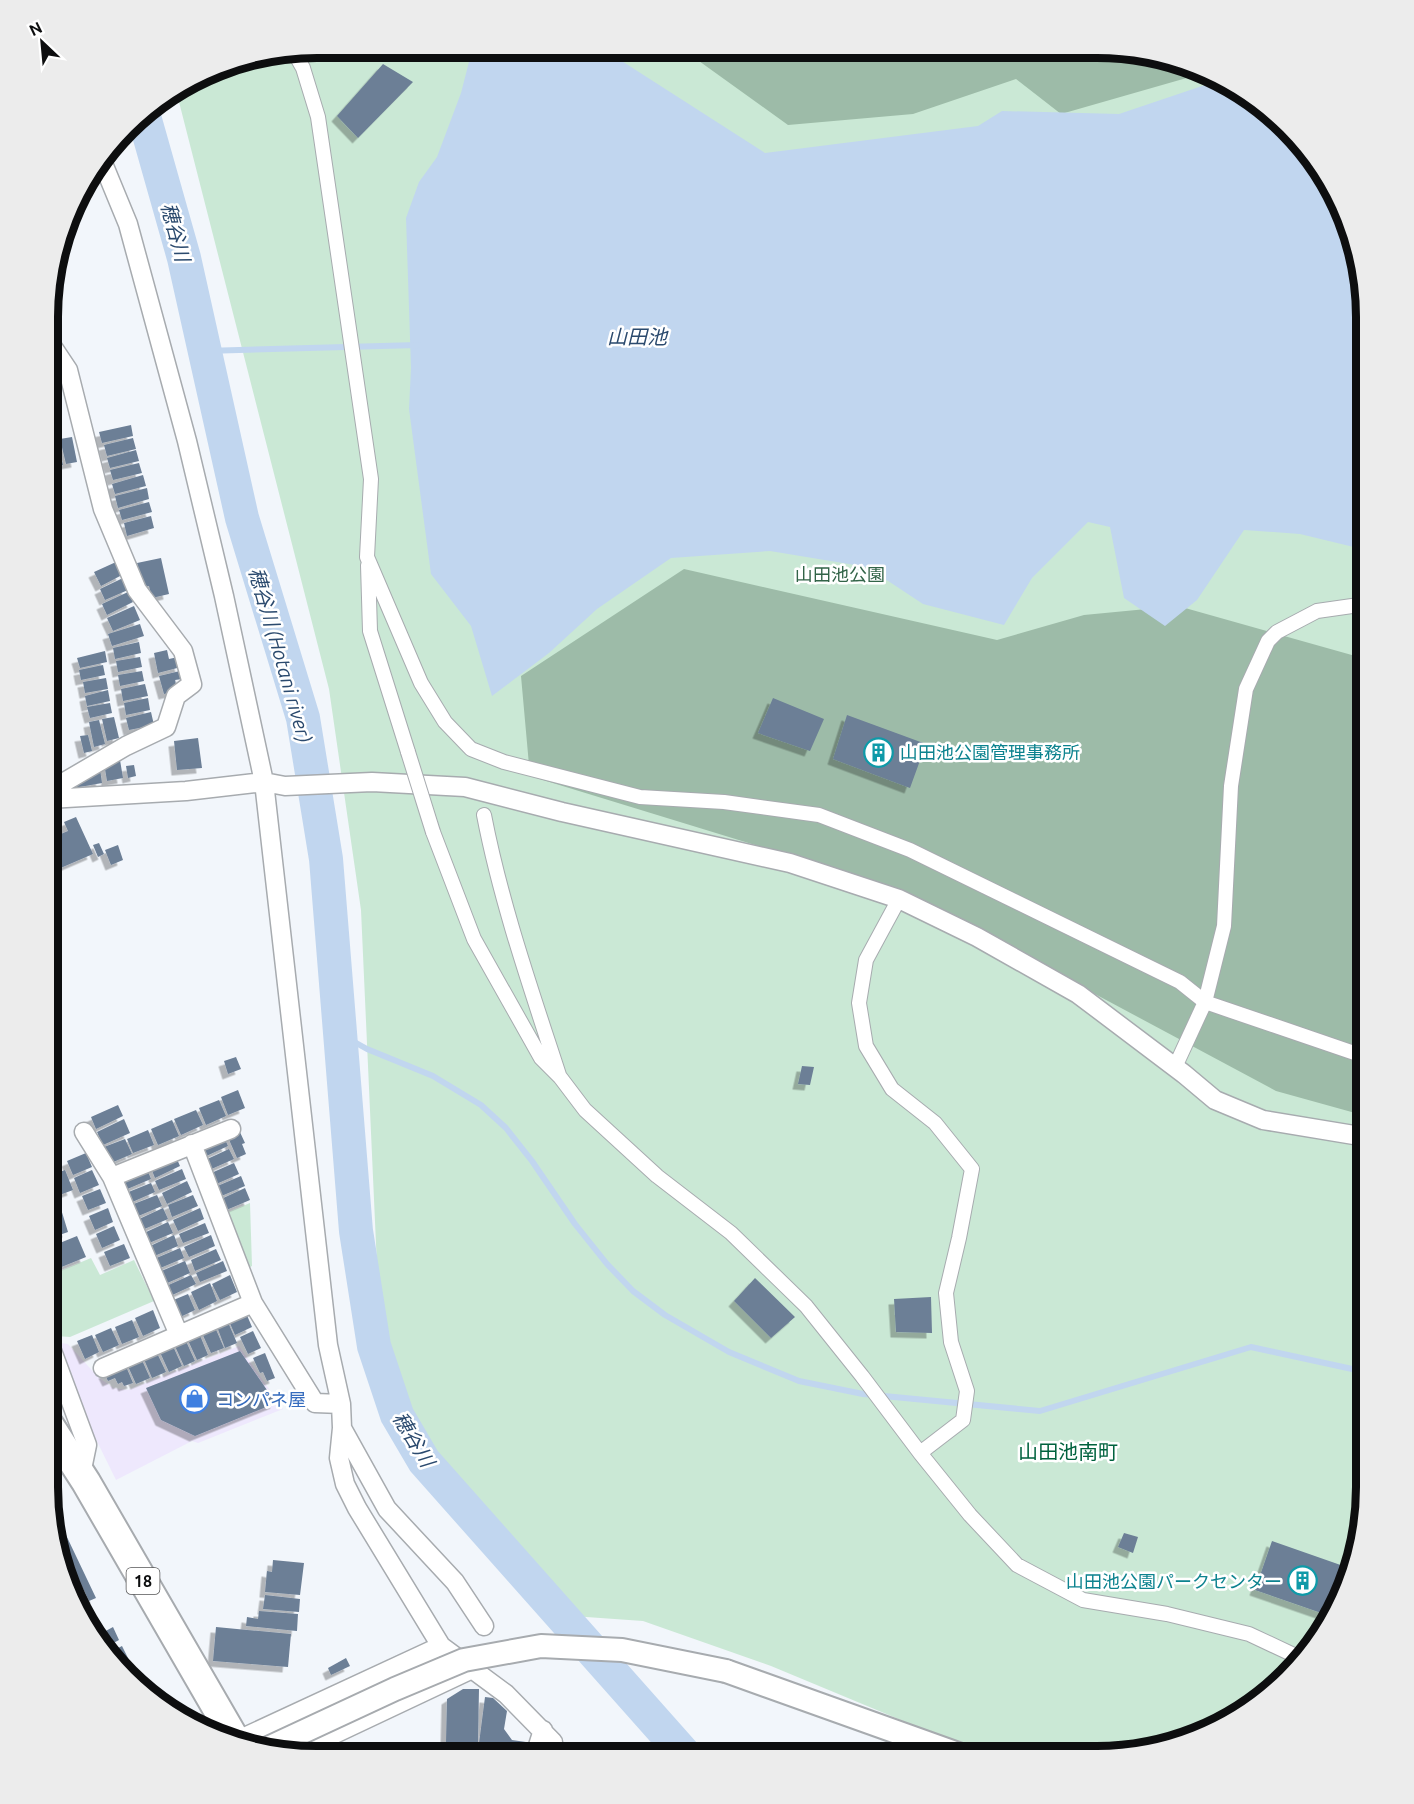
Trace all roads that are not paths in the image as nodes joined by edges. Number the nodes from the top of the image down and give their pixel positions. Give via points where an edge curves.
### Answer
1 (298, 59) edge
2 (105, 169) edge
3 (59, 356) edge
4 (367, 557) junction
5 (1356, 605) edge
6 (264, 782) junction
7 (59, 785) edge
8 (59, 798) edge
9 (484, 815) dead end
10 (899, 899) junction
11 (1205, 1002) junction
12 (1356, 1054) edge
13 (1175, 1067) junction
14 (560, 1077) junction
15 (231, 1129) dead end
16 (84, 1132) dead end
17 (1356, 1135) edge
18 (192, 1144) junction
19 (112, 1177) junction
20 (253, 1303) junction
21 (179, 1335) junction
22 (103, 1368) dead end
23 (59, 1370) edge
24 (341, 1404) junction
25 (342, 1428) junction
26 (59, 1440) edge
27 (920, 1453) junction
28 (81, 1473) junction
29 (484, 1626) dead end
30 (441, 1646) junction
31 (1293, 1655) edge
32 (472, 1669) junction
33 (228, 1729) edge
34 (248, 1736) edge
35 (280, 1743) edge
36 (310, 1746) edge
37 (542, 1746) edge
38 (936, 1746) edge

1 - 4 street via 318,117 371,478
2 - 6 street via 128,224 187,441
3 - 7 street via 68,370 103,509 137,590 183,651 192,684 176,696 166,727
4 - 11 street via 421,683 445,722 471,749 504,762 640,797 724,802 819,815 910,850 1180,982
4 - 14 street, bridge via 370,631 433,832 474,939 541,1058
5 - 11 street via 1317,611 1277,632 1268,641 1246,689 1231,786 1224,926
6 - 8 street
6 - 10 street via 285,786 360,783 465,787 790,864
6 - 24 street via 328,1345
9 - 14 street via 519,952
10 - 13 street via 977,937 1078,994
10 - 27 street via 866,960 859,1003 866,1046 892,1089 934,1124 972,1169 946,1293 951,1342 967,1391 963,1420
11 - 12 street
11 - 13 street
13 - 17 street via 1215,1100 1263,1120
14 - 27 street via 601,1125 657,1176 730,1233 806,1306
15 - 18 street
16 - 19 street
18 - 19 street
18 - 20 street
19 - 21 street
20 - 21 street
20 - 24 street via 315,1403
21 - 22 street
23 - 28 street via 87,1445
24 - 25 street
25 - 29 street via 387,1509 455,1582
25 - 30 street via 339,1458 345,1484
26 - 28 main road, 18
27 - 31 street via 970,1515 1026,1570 1083,1600 1167,1614 1249,1634
28 - 33 main road, 18
30 - 32 street
30 - 34 street
32 - 36 street
32 - 37 street via 506,1694 548,1736
35 - 38 street, bridge via 464,1660 541,1646 622,1650 726,1671

